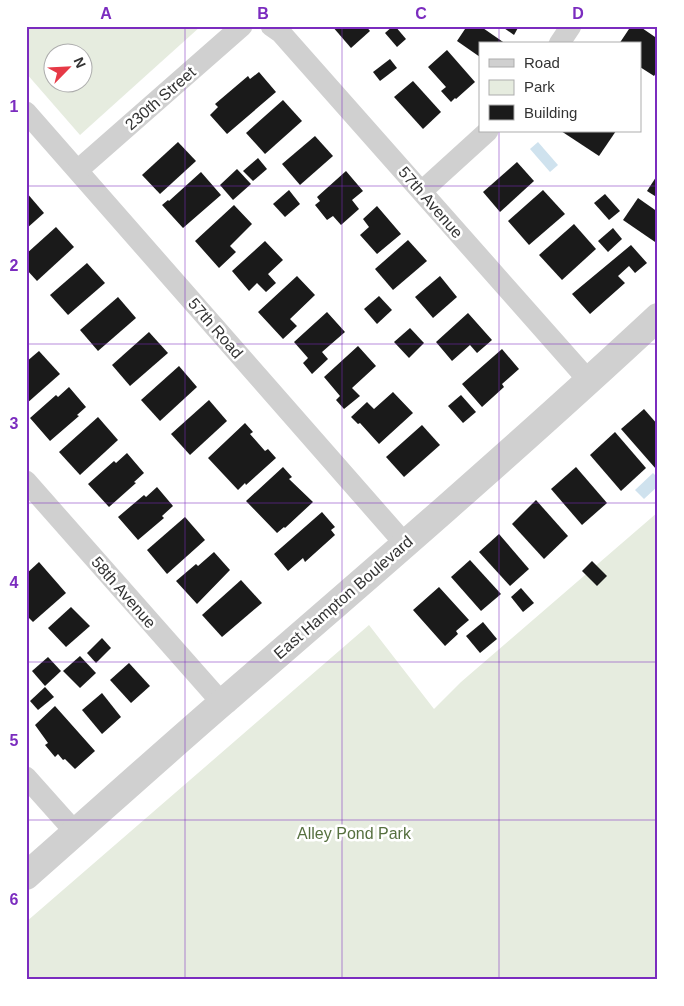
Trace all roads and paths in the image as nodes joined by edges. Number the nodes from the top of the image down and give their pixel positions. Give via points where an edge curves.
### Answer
1 (242, 26) edge
2 (271, 26) edge
3 (571, 26) edge
4 (561, 42) edge
5 (26, 112) edge
6 (487, 132) edge
7 (78, 170) junction
8 (422, 191) junction
9 (658, 317) edge
10 (589, 381) junction
11 (26, 481) edge
12 (405, 544) junction
13 (222, 703) junction
14 (26, 777) edge
15 (76, 833) junction
16 (26, 876) edge

1 - 7 street, 230th Street
2 - 8 street, 57th Avenue via 281,33
3 - 4 street
5 - 7 street, 57th Road
6 - 8 street
7 - 12 street, 57th Road
8 - 10 street, 57th Avenue
9 - 10 street, East Hampton Boulevard
10 - 12 street, East Hampton Boulevard
11 - 13 street, 58th Avenue
12 - 13 street, East Hampton Boulevard
13 - 15 street, East Hampton Boulevard
14 - 15 street
15 - 16 street, East Hampton Boulevard

